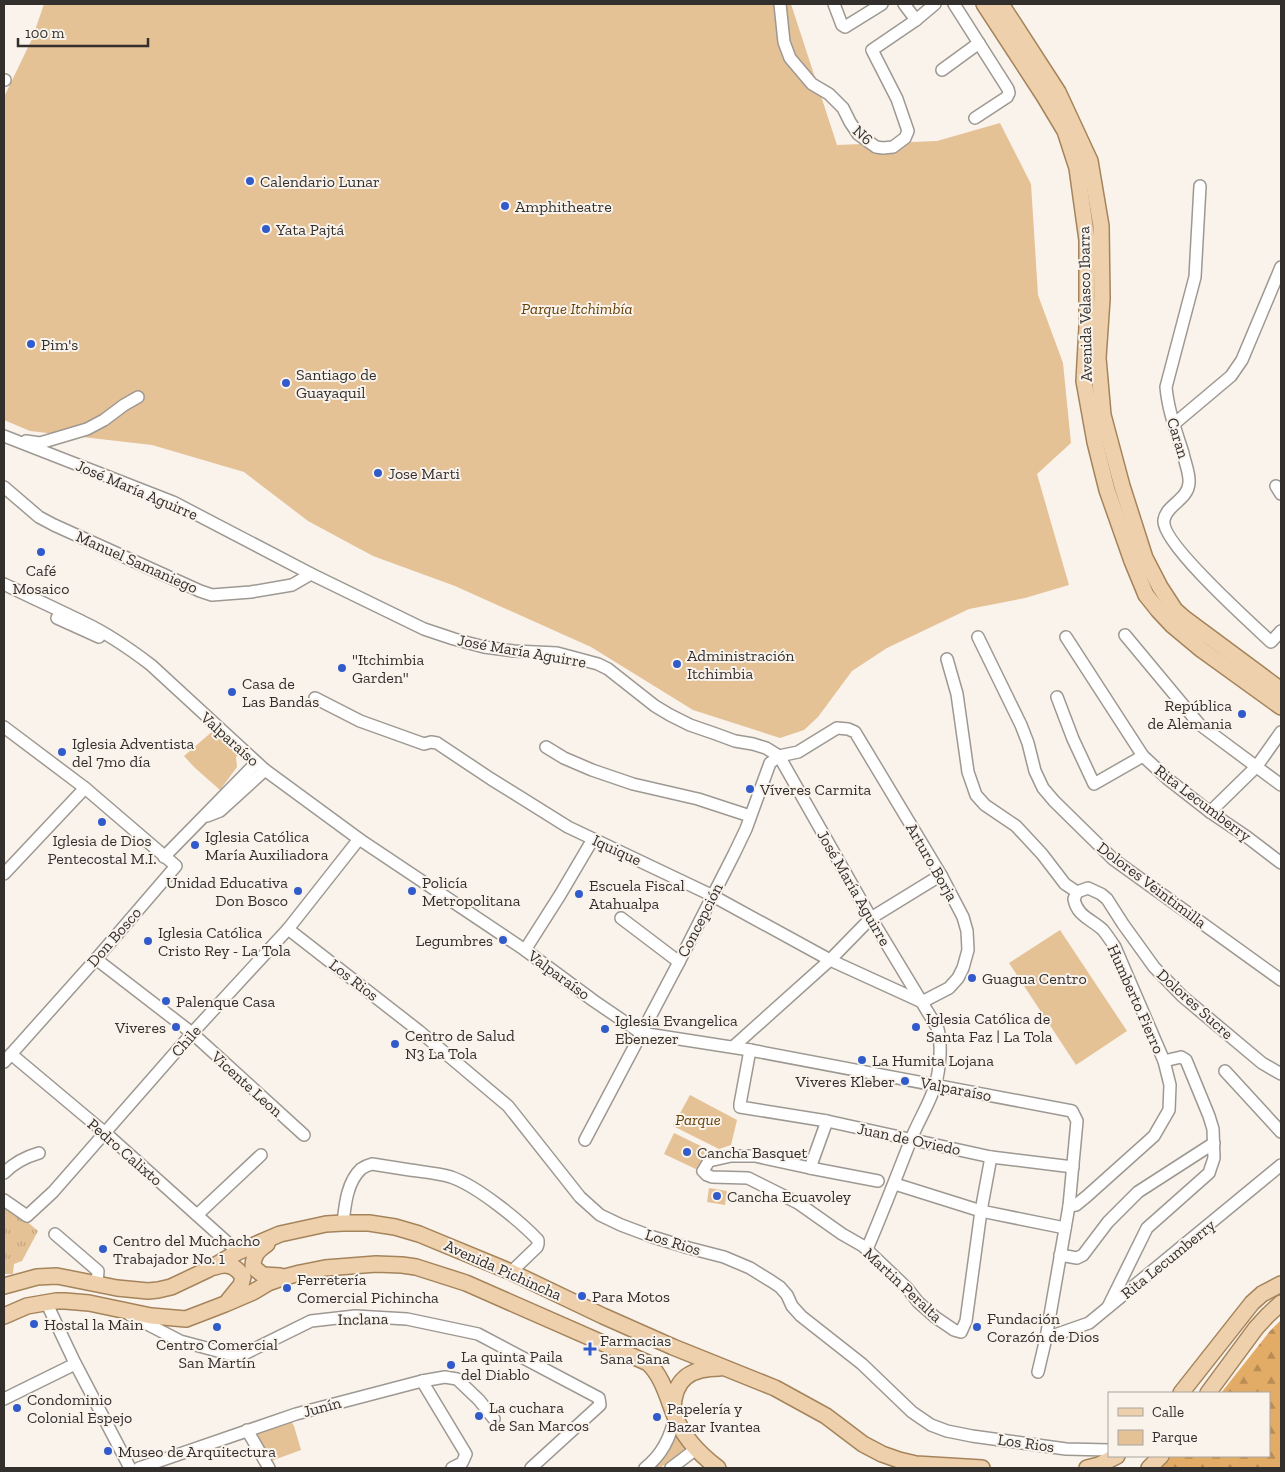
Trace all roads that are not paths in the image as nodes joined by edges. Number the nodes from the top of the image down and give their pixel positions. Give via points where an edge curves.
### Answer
1 (780, 4) edge
2 (834, 4) edge
3 (882, 4) edge
4 (904, 4) edge
5 (935, 4) edge
6 (954, 4) edge
7 (984, 4) edge
8 (1001, 4) edge
9 (868, 8) edge
10 (916, 20) junction
11 (978, 43) junction
12 (942, 70) dead end
13 (975, 118) dead end
14 (1200, 186) dead end
15 (1281, 267) edge
16 (1094, 325) junction
17 (138, 397) dead end
18 (1174, 424) junction
19 (6, 437) edge
20 (4, 487) edge
21 (311, 574) junction
22 (4, 584) edge
23 (4, 590) edge
24 (1281, 631) edge
25 (1125, 635) dead end
26 (978, 637) dead end
27 (1066, 637) dead end
28 (131, 650) junction
29 (947, 659) dead end
30 (1281, 690) edge
31 (1057, 697) dead end
32 (314, 698) dead end
33 (1281, 707) edge
34 (4, 727) edge
35 (1281, 732) edge
36 (546, 747) dead end
37 (779, 756) junction
38 (1143, 756) junction
39 (261, 766) junction
40 (1257, 766) junction
41 (1281, 786) edge
42 (84, 788) junction
43 (1210, 812) junction
44 (750, 816) junction
45 (359, 839) junction
46 (593, 839) junction
47 (164, 857) junction
48 (1281, 863) edge
49 (4, 874) edge
50 (941, 875) junction
51 (1077, 892) junction
52 (713, 896) junction
53 (621, 918) dead end
54 (871, 918) junction
55 (288, 929) junction
56 (525, 950) junction
57 (96, 959) junction
58 (830, 960) junction
59 (679, 962) junction
60 (1281, 980) edge
61 (922, 1002) junction
62 (642, 1032) junction
63 (192, 1034) junction
64 (733, 1047) junction
65 (750, 1050) junction
66 (7, 1058) edge
67 (1164, 1061) junction
68 (1225, 1071) dead end
69 (1281, 1074) edge
70 (935, 1085) junction
71 (827, 1121) junction
72 (1281, 1132) edge
73 (105, 1134) junction
74 (304, 1135) dead end
75 (585, 1140) dead end
76 (911, 1140) junction
77 (1214, 1143) junction
78 (39, 1153) dead end
79 (261, 1155) dead end
80 (992, 1156) junction
81 (1281, 1165) edge
82 (810, 1168) junction
83 (1073, 1168) junction
84 (4, 1173) edge
85 (878, 1181) dead end
86 (895, 1184) junction
87 (4, 1200) edge
88 (1069, 1206) junction
89 (981, 1211) junction
90 (197, 1215) junction
91 (343, 1223) junction
92 (1066, 1228) junction
93 (56, 1234) dead end
94 (280, 1234) junction
95 (867, 1250) junction
96 (238, 1252) junction
97 (1060, 1255) junction
98 (209, 1269) junction
99 (511, 1272) junction
100 (285, 1276) junction
101 (97, 1284) junction
102 (1281, 1284) edge
103 (4, 1286) edge
104 (46, 1302) junction
105 (225, 1304) junction
106 (1281, 1304) edge
107 (1108, 1307) junction
108 (119, 1310) junction
109 (4, 1316) edge
110 (1046, 1338) junction
111 (76, 1364) junction
112 (724, 1368) junction
113 (1038, 1372) dead end
114 (422, 1381) junction
115 (1182, 1392) edge
116 (1209, 1392) edge
117 (4, 1399) edge
118 (674, 1412) junction
119 (494, 1419) dead end
120 (247, 1430) junction
121 (696, 1450) junction
122 (1108, 1450) edge
123 (875, 1451) junction
124 (1115, 1457) edge
125 (1159, 1457) edge
126 (130, 1468) edge
127 (139, 1468) edge
128 (269, 1468) edge
129 (452, 1468) edge
130 (531, 1468) edge
131 (645, 1468) edge
132 (671, 1468) edge
133 (718, 1468) edge
134 (902, 1468) edge
135 (982, 1468) edge
136 (1087, 1468) edge
137 (1149, 1468) edge

1 - 10 street, N6 via 784,42 790,58 812,84 843,108 858,134 876,147 883,148 893,147 905,138 908,131 897,99 872,50
2 - 9 street via 845,27
3 - 9 street
4 - 10 street
5 - 10 street, N6
6 - 11 street
7 - 16 main road, Avenida Velasco Ibarra via 1065,131 1076,168 1087,240
8 - 16 main road, Avenida Velasco Ibarra via 1058,92 1090,161 1101,226 1102,280
11 - 12 street
11 - 13 street via 1009,93
14 - 18 street, Caran via 1195,277 1166,387
15 - 18 street via 1242,360 1231,376
16 - 30 main road, Avenida Velasco Ibarra via 1103,416 1145,558 1175,610
16 - 33 main road, Avenida Velasco Ibarra via 1084,381 1095,442 1107,490 1146,595 1172,625 1202,650
17 - 19 street via 87,429 40,443
18 - 24 street, Caran via 1189,484 1185,494 1166,513 1165,531 1216,589 1272,642
19 - 21 street, José María Aguirre via 173,502
20 - 21 street, Manuel Samaniego via 39,517 54,525 212,595 292,585
21 - 37 street, José María Aguirre via 424,629 454,639 484,647 557,653 598,664 670,716 722,736 766,748
22 - 28 street, Valparaíso via 85,622
23 - 28 street, Valparaíso via 84,631
25 - 40 street via 1199,724
26 - 60 street, Dolores Veintimilla via 1028,743 1034,771 1054,801 1112,859
27 - 38 street, Rita Lecumberry
28 - 39 street, Valparaíso
29 - 51 street via 957,694 968,772 976,795 1016,826 1065,884
31 - 38 street via 1094,784
32 - 46 street, Iquique via 360,721 424,744 437,743 560,822
34 - 42 street
35 - 40 street
36 - 44 street via 564,758 624,782 698,799
37 - 44 street, Concepción via 768,766
37 - 50 street, Arturo Borja via 798,752 836,728 855,732
37 - 54 street, José María Aguirre
38 - 43 street, Rita Lecumberry
39 - 45 street, Valparaíso
39 - 47 street via 220,811 205,816
40 - 41 street
40 - 43 street
42 - 47 street
42 - 49 street
43 - 48 street, Rita Lecumberry
44 - 52 street, Concepción
45 - 55 street, Chile
45 - 56 street, Valparaíso
46 - 52 street, Iquique
46 - 56 street
47 - 57 street, Don Bosco via 176,866
50 - 54 street
50 - 61 street, Arturo Borja via 963,917 968,950 958,978 949,988
51 - 67 street, Humberto Fierro via 1074,898 1077,910 1094,921 1115,947
51 - 69 street, Dolores Sucre via 1088,888 1107,899 1154,967 1182,996 1262,1063
52 - 58 street, Iquique
52 - 59 street, Concepción
53 - 59 street
54 - 58 street
54 - 61 street, José María Aguirre
55 - 63 street, Chile
55 - 122 street, Los Rios via 419,1031 508,1106 578,1194 600,1214 653,1237 724,1257 771,1281 787,1294 801,1316 931,1425 972,1436 1066,1449
56 - 62 street, Valparaíso
57 - 63 street, Vicente Leon
57 - 66 street, Don Bosco
58 - 61 street, Iquique
58 - 64 street
59 - 62 street, Concepción
61 - 70 street, José María Aguirre via 940,1037
62 - 64 street, Valparaíso
62 - 75 street, Concepción
63 - 73 street, Chile
63 - 74 street, Vicente Leon
64 - 65 street, Valparaíso
65 - 70 street, Valparaíso
65 - 71 street, Juan de Oviedo via 740,1107
66 - 73 street, Pedro Calixto
67 - 77 street via 1181,1057 1186,1060 1209,1116
67 - 88 street, Humberto Fierro via 1170,1085 1169,1110 1154,1136 1087,1196 1076,1205
68 - 72 street
70 - 76 street, José María Aguirre
70 - 83 street, Valparaíso via 1072,1111 1077,1121
71 - 76 street, Juan de Oviedo
71 - 82 street
73 - 87 street, Chile via 27,1216
73 - 90 street, Pedro Calixto
76 - 80 street, Juan de Oviedo
76 - 86 street, José María Aguirre
77 - 97 street via 1138,1192 1108,1222 1084,1255 1077,1258
77 - 107 street via 1209,1173 1147,1228
78 - 84 street via 26,1156
79 - 90 street
80 - 83 street, Juan de Oviedo
80 - 89 street
81 - 107 street, Rita Lecumberry
82 - 85 street
82 - 95 street, Martin Peralta via 755,1156 731,1156 709,1161 703,1171 712,1177 748,1178 798,1203
83 - 88 street
86 - 89 street
86 - 95 street, José María Aguirre
88 - 92 street
89 - 92 street
89 - 95 street, Martin Peralta via 966,1321 961,1332 935,1317
90 - 96 street, Pedro Calixto
91 - 94 main road, Avenida Pichincha
91 - 99 main road, Avenida Pichincha via 369,1223 419,1234
91 - 99 street via 346,1199 362,1168 372,1164 453,1178 479,1193 538,1240 537,1247
92 - 97 street
93 - 101 street via 98,1271
94 - 96 main road, Avenida Pichincha
94 - 100 main road via 256,1252 253,1267 263,1275
96 - 98 main road, Avenida Pichincha
97 - 110 street
98 - 101 main road, Avenida Pichincha via 158,1290
98 - 105 main road via 230,1265 237,1268 243,1277 237,1292
99 - 112 main road, Avenida Pichincha
100 - 105 main road, Avenida Pichincha
100 - 118 main road, Avenida Pichincha via 325,1268 376,1264 416,1267 466,1283 648,1362 655,1370
101 - 103 main road, Avenida Pichincha via 57,1276 37,1277
102 - 115 main road via 1252,1303
104 - 108 main road, Avenida Pichincha via 89,1303
104 - 109 main road, Avenida Pichincha
104 - 111 street
105 - 108 main road, Avenida Pichincha via 186,1319
106 - 116 main road via 1256,1328
107 - 110 street, Rita Lecumberry via 1089,1322
108 - 130 street, Inclana via 180,1341 229,1354 246,1353 311,1321 355,1316 407,1319 478,1334 599,1398 600,1405
110 - 113 street
111 - 117 street
111 - 126 street
112 - 118 main road via 700,1370 686,1377 674,1396
112 - 123 main road, Avenida Pichincha via 775,1388 826,1416
114 - 119 street, Junín via 445,1377 457,1379
114 - 120 street, Junín
114 - 129 street via 466,1454 462,1463
118 - 121 main road, Avenida Pichincha
118 - 131 street via 671,1432 662,1452
120 - 127 street, Junín
120 - 128 street
121 - 132 street
121 - 133 main road, Avenida Pichincha
123 - 134 main road
123 - 135 main road, Avenida Pichincha via 916,1464
124 - 136 main road
125 - 137 main road

